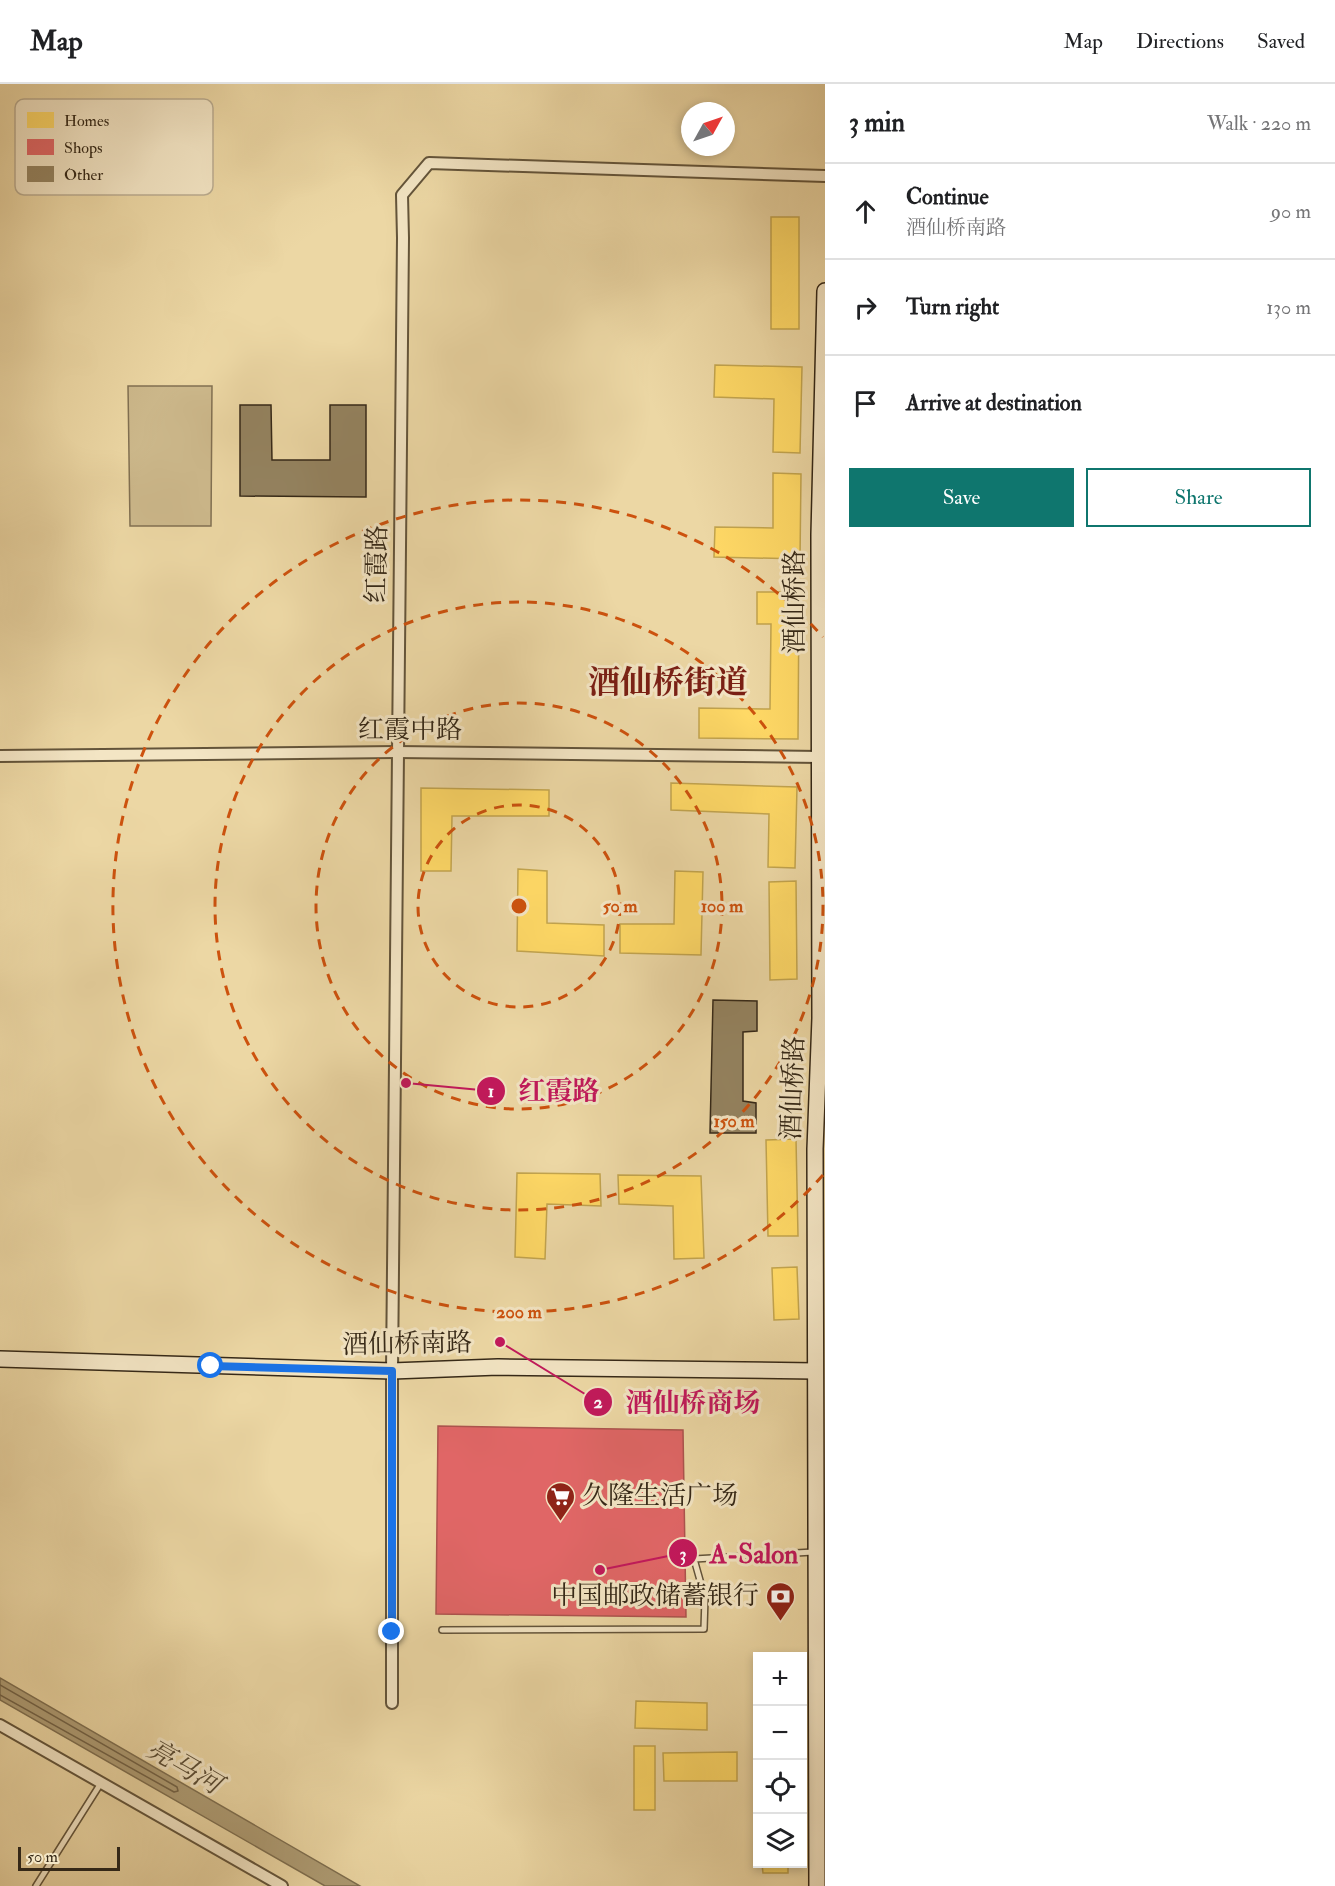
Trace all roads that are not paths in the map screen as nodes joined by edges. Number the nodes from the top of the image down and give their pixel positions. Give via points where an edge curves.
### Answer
1 (825, 176) edge
2 (825, 291) edge
3 (822, 535) edge
4 (397, 752) junction
5 (0, 756) edge
6 (820, 757) junction
7 (822, 1018) edge
8 (0, 1359) edge
9 (392, 1371) junction
10 (815, 1371) junction
11 (825, 1389) edge
12 (816, 1551) junction
13 (442, 1630) dead end
14 (392, 1703) dead end
15 (821, 1705) edge
16 (0, 1725) edge
17 (101, 1783) junction
18 (36, 1886) edge
19 (282, 1886) edge
20 (817, 1886) edge

1 - 4 street, 红霞路 via 429,164 402,195
2 - 3 street, 酒仙桥路
3 - 6 street, 酒仙桥路
4 - 5 street, 红霞中路
4 - 6 street, 红霞中路
4 - 9 street, 红霞路
6 - 7 street, 酒仙桥路
7 - 10 street, 酒仙桥路 via 815,1149
8 - 9 street, 酒仙桥南路
9 - 10 street, 酒仙桥南路 via 498,1367
9 - 14 street, 红霞路
10 - 11 street
10 - 12 street, 酒仙桥路
12 - 13 lane via 693,1559 705,1598 704,1629
12 - 15 street, 酒仙桥路
15 - 20 street, 酒仙桥路
16 - 17 street
17 - 18 lane
17 - 19 street

